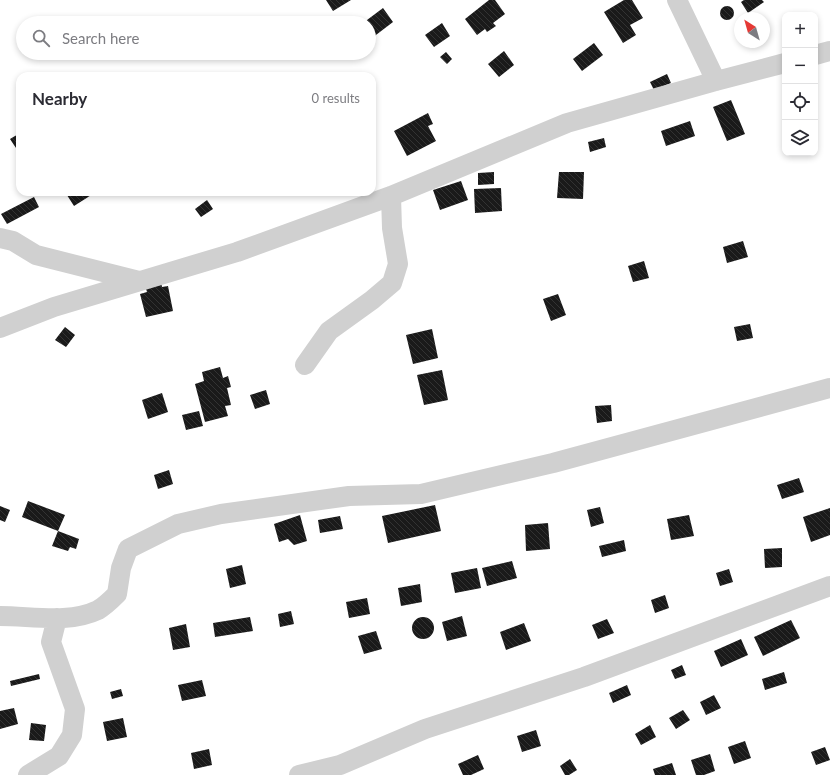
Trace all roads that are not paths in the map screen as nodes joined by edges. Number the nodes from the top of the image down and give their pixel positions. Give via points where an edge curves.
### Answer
1 (677, 0) edge
2 (830, 51) edge
3 (818, 54) edge
4 (782, 64) edge
5 (716, 81) junction
6 (391, 196) junction
7 (0, 238) edge
8 (139, 281) junction
9 (0, 328) edge
10 (305, 365) dead end
11 (830, 388) edge
12 (830, 586) edge
13 (0, 616) edge
14 (57, 618) junction
15 (28, 775) edge
16 (299, 775) edge

1 - 5 street
2 - 3 street
4 - 5 street
5 - 6 street via 567,123
6 - 8 street via 237,252
6 - 10 street via 392,228 398,264 392,283 329,331
7 - 8 street via 13,241 36,255
8 - 9 street via 54,307
11 - 14 street via 553,463 421,494 349,496 221,514 178,524 128,549 121,568 117,594 99,609 77,617
12 - 16 street via 584,676 425,729 340,765
13 - 14 street
14 - 15 street via 51,642 74,709 72,735 59,756

